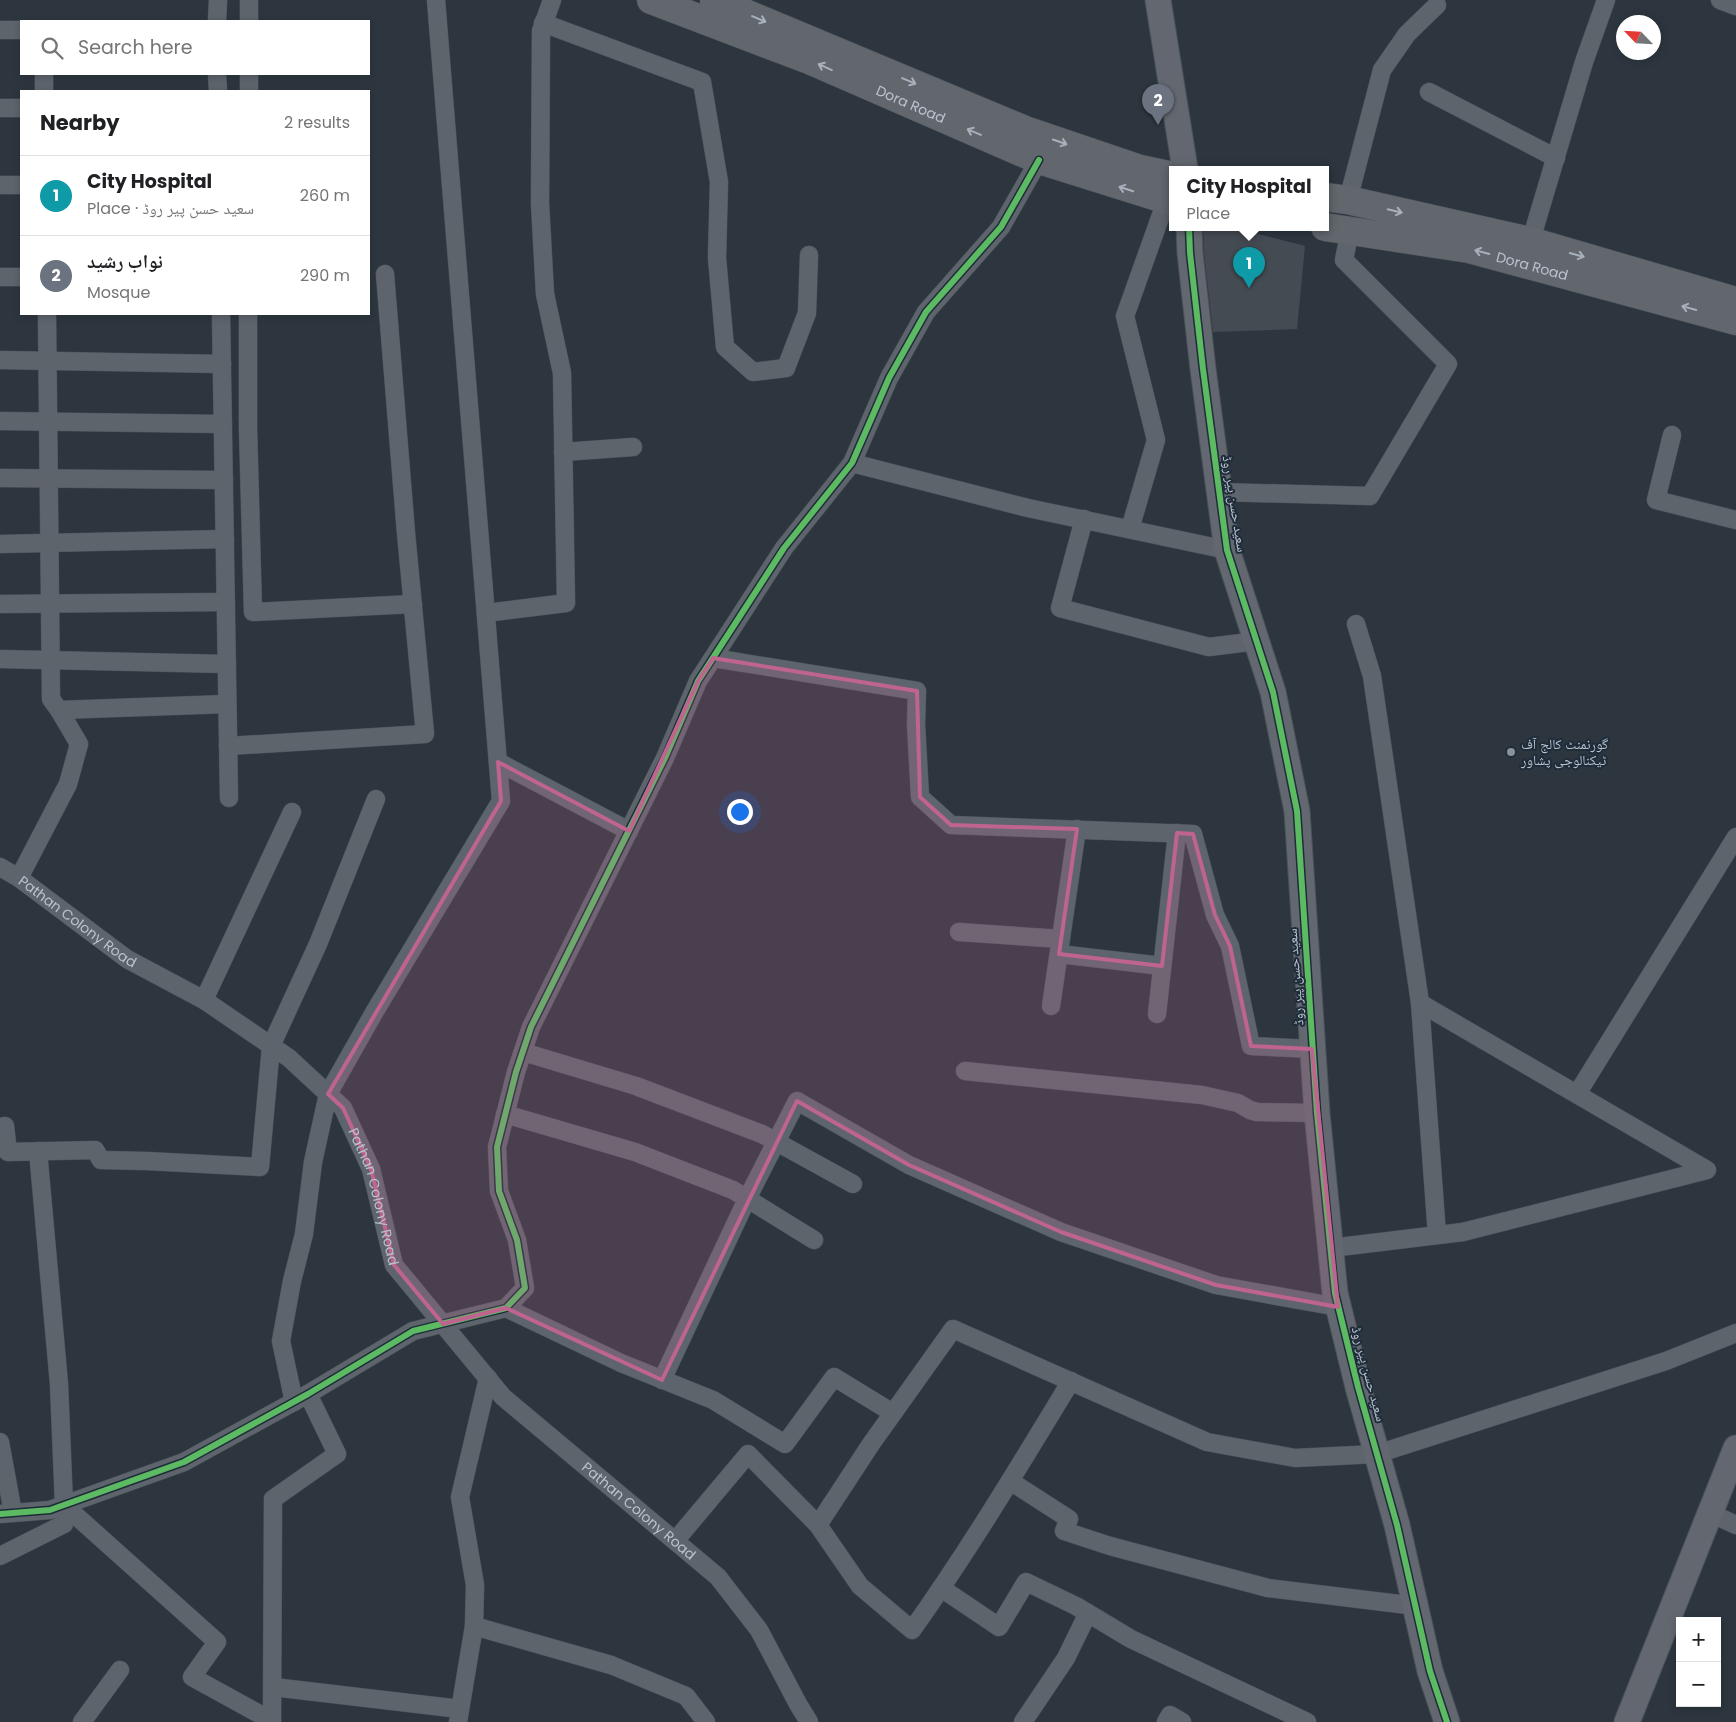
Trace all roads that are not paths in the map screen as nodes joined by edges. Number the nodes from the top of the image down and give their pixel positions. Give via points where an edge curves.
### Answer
1 (218, 0) edge
2 (249, 0) edge
3 (436, 0) edge
4 (552, 0) edge
5 (651, 0) edge
6 (714, 0) edge
7 (1158, 0) edge
8 (1606, 0) edge
9 (1720, 0) edge
10 (1437, 5) dead end
11 (1736, 6) edge
12 (217, 20) edge
13 (249, 20) edge
14 (543, 24) junction
15 (0, 30) edge
16 (20, 30) edge
17 (44, 75) edge
18 (218, 75) edge
19 (249, 75) edge
20 (44, 90) edge
21 (218, 90) edge
22 (249, 90) edge
23 (1429, 92) dead end
24 (0, 108) edge
25 (20, 108) edge
26 (1556, 158) junction
27 (1038, 160) junction
28 (1185, 166) edge
29 (0, 185) edge
30 (20, 185) edge
31 (1169, 192) edge
32 (1169, 193) edge
33 (1169, 196) edge
34 (1337, 199) edge
35 (1338, 229) edge
36 (1189, 231) edge
37 (1527, 253) junction
38 (809, 255) dead end
39 (386, 274) dead end
40 (0, 277) edge
41 (20, 277) edge
42 (1736, 301) edge
43 (47, 315) edge
44 (221, 315) edge
45 (248, 315) edge
46 (1736, 322) edge
47 (0, 360) edge
48 (47, 361) junction
49 (222, 364) junction
50 (48, 421) junction
51 (0, 422) edge
52 (223, 424) junction
53 (1672, 435) dead end
54 (633, 447) dead end
55 (564, 452) junction
56 (852, 463) junction
57 (0, 478) edge
58 (48, 478) junction
59 (224, 480) junction
60 (1219, 492) junction
61 (1084, 519) junction
62 (1736, 520) edge
63 (1130, 529) junction
64 (225, 539) junction
65 (49, 543) junction
66 (0, 544) edge
67 (1227, 550) junction
68 (226, 602) junction
69 (50, 603) junction
70 (0, 604) edge
71 (413, 604) junction
72 (486, 613) junction
73 (1356, 624) dead end
74 (1257, 641) junction
75 (713, 658) junction
76 (50, 659) junction
77 (0, 660) edge
78 (227, 664) junction
79 (227, 704) junction
80 (59, 710) junction
81 (228, 746) junction
82 (498, 762) junction
83 (229, 798) dead end
84 (376, 799) dead end
85 (292, 812) dead end
86 (1077, 829) junction
87 (629, 831) junction
88 (1177, 833) junction
89 (1736, 837) edge
90 (0, 867) edge
91 (19, 878) junction
92 (959, 932) dead end
93 (1060, 947) junction
94 (1162, 966) junction
95 (204, 1000) junction
96 (1420, 1003) junction
97 (1051, 1006) dead end
98 (1157, 1014) dead end
99 (271, 1046) junction
100 (1312, 1049) junction
101 (522, 1052) junction
102 (965, 1071) dead end
103 (328, 1094) junction
104 (1578, 1094) junction
105 (505, 1114) junction
106 (1317, 1114) junction
107 (0, 1127) edge
108 (776, 1142) junction
109 (38, 1152) junction
110 (853, 1184) dead end
111 (747, 1199) junction
112 (1437, 1235) junction
113 (814, 1240) dead end
114 (1331, 1248) junction
115 (1338, 1307) junction
116 (506, 1308) junction
117 (443, 1324) junction
118 (1736, 1332) edge
119 (488, 1378) junction
120 (662, 1380) junction
121 (1071, 1381) junction
122 (301, 1398) junction
123 (893, 1412) junction
124 (0, 1442) edge
125 (1736, 1448) edge
126 (1377, 1454) junction
127 (1010, 1481) junction
128 (64, 1505) junction
129 (6, 1513) edge
130 (1710, 1513) junction
131 (818, 1525) junction
132 (1736, 1526) edge
133 (675, 1541) junction
134 (0, 1556) edge
135 (941, 1588) junction
136 (1416, 1606) junction
137 (1088, 1613) junction
138 (474, 1626) junction
139 (120, 1670) dead end
140 (272, 1687) junction
141 (245, 1715) edge
142 (459, 1716) edge
143 (82, 1722) edge
144 (272, 1722) edge
145 (706, 1722) edge
146 (810, 1722) edge
147 (1023, 1722) edge
148 (1166, 1722) edge
149 (1182, 1722) edge
150 (1307, 1722) edge
151 (1448, 1722) edge
152 (1627, 1722) edge

1 - 12 street
2 - 13 street
3 - 72 street
4 - 14 street
27 -> 5 main road, Dora Road via 809,60
6 -> 31 main road via 1025,130 1140,170
7 - 28 street
8 - 26 street
9 - 11 street
10 - 34 street via 1407,34 1382,70
14 - 38 street via 702,82 719,182 717,258 725,348 753,372 786,368 807,313
14 - 55 street via 540,203 545,294 562,373
15 - 16 street
17 - 20 street
18 - 21 street
19 - 22 street
23 - 26 street
24 - 25 street
26 - 37 street
32 -> 27 main road, Dora Road
27 - 56 street via 1001,227 926,312 889,378
29 - 30 street
33 - 63 street via 1125,316 1156,440
34 - 35 main road
34 -> 37 main road
37 -> 35 main road, Dora Road via 1470,249
35 - 60 street via 1344,260 1448,364 1370,496
36 - 60 street, سعید حسن پیر روڈ
37 -> 42 main road
46 -> 37 main road, Dora Road
39 - 71 street
40 - 41 street
43 - 48 street
44 - 49 street
45 - 71 street via 253,612
47 - 48 street
48 - 49 street
48 - 50 street
49 - 52 street
50 - 51 street
50 - 52 street
50 - 58 street
52 - 59 street
53 - 62 street via 1656,500
54 - 55 street
55 - 72 street via 566,603
56 - 61 street
56 - 75 street via 784,548
57 - 58 street
58 - 59 street
58 - 65 street
59 - 64 street
60 - 67 street, سعید حسن پیر روڈ
61 - 63 street
61 - 74 street via 1060,608 1208,647
63 - 67 street
64 - 65 street
64 - 68 street
65 - 66 street
65 - 69 street
67 - 74 street, سعید حسن پیر روڈ
68 - 69 street
68 - 78 street
69 - 70 street
69 - 76 street
71 - 81 street via 425,734
72 - 82 street
73 - 96 street via 1372,676
74 - 100 street, سعید حسن پیر روڈ via 1274,692 1297,811
75 - 86 street via 917,691 920,797 951,824
75 - 87 street via 698,681
76 - 77 street
76 - 78 street
76 - 80 street via 51,700
78 - 79 street
79 - 80 street
79 - 81 street
80 - 91 street via 79,744 68,784
81 - 83 street
82 - 87 street
82 - 103 street via 501,801 374,1011
84 - 99 street via 318,944
85 - 95 street
86 - 88 street
86 - 93 street
87 - 101 street via 531,1026
88 - 94 street
88 - 100 street via 1193,834 1215,915 1230,946 1252,1046
89 - 104 street
90 - 91 street, Pathan Colony Road
91 - 95 street, Pathan Colony Road via 126,958
92 - 93 street
93 - 94 street
93 - 97 street
94 - 98 street
95 - 99 street, Pathan Colony Road
96 - 104 street
96 - 112 street
99 - 103 street, Pathan Colony Road via 290,1058
99 - 109 street via 260,1168 101,1160 95,1150
100 - 106 street, سعید حسن پیر روڈ
101 - 105 street
101 - 108 street via 636,1086
102 - 106 street via 1202,1095 1238,1103 1257,1112
103 - 117 street, Pathan Colony Road via 343,1108 371,1169 394,1264
103 - 122 street via 304,1234 281,1341
104 - 112 street via 1706,1170 1463,1232
105 - 111 street via 634,1152 733,1190
105 - 116 street via 497,1147 499,1191 516,1240 525,1288
106 - 114 street, سعید حسن پیر روڈ
107 - 109 street via 5,1126 8,1152
108 - 110 street
108 - 111 street
108 - 115 street via 797,1101 909,1165 1061,1232 1216,1285
109 - 128 street via 59,1384
111 - 113 street
111 - 120 street
112 - 114 street
114 - 115 street, سعید حسن پیر روڈ
115 - 126 street, سعید حسن پیر روڈ
116 - 117 street
116 - 120 street
117 - 119 street, Pathan Colony Road
117 - 122 street via 413,1331
118 - 126 street via 1666,1361
119 - 133 street, Pathan Colony Road via 503,1397
119 - 138 street via 460,1497 475,1585
120 - 123 street via 713,1400 785,1444 834,1377
121 - 123 street via 953,1329
121 - 126 street via 1207,1442 1295,1458
121 - 127 street
122 - 128 street via 184,1462
122 - 140 street via 337,1454 273,1499
123 - 131 street
124 - 129 street
125 - 130 street
126 - 136 street, سعید حسن پیر روڈ
127 - 135 street
127 - 136 street via 1069,1519 1064,1531 1110,1546 1268,1588
128 - 129 street via 50,1510
128 - 134 street via 64,1524
128 - 141 street via 217,1642 192,1677
130 - 132 street
130 - 152 street
131 - 133 street via 748,1454
131 - 135 street via 860,1586 912,1630
133 - 146 street, Pathan Colony Road via 718,1577 759,1630
135 - 137 street via 999,1627 1026,1582
136 - 151 street, سعید حسن پیر روڈ via 1430,1671
137 - 147 street via 1066,1658
137 - 150 street via 1131,1639
138 - 142 street
138 - 145 street via 620,1668 686,1696
139 - 143 street
140 - 142 street
140 - 144 street
141 - 144 street
148 - 149 street via 1170,1715

